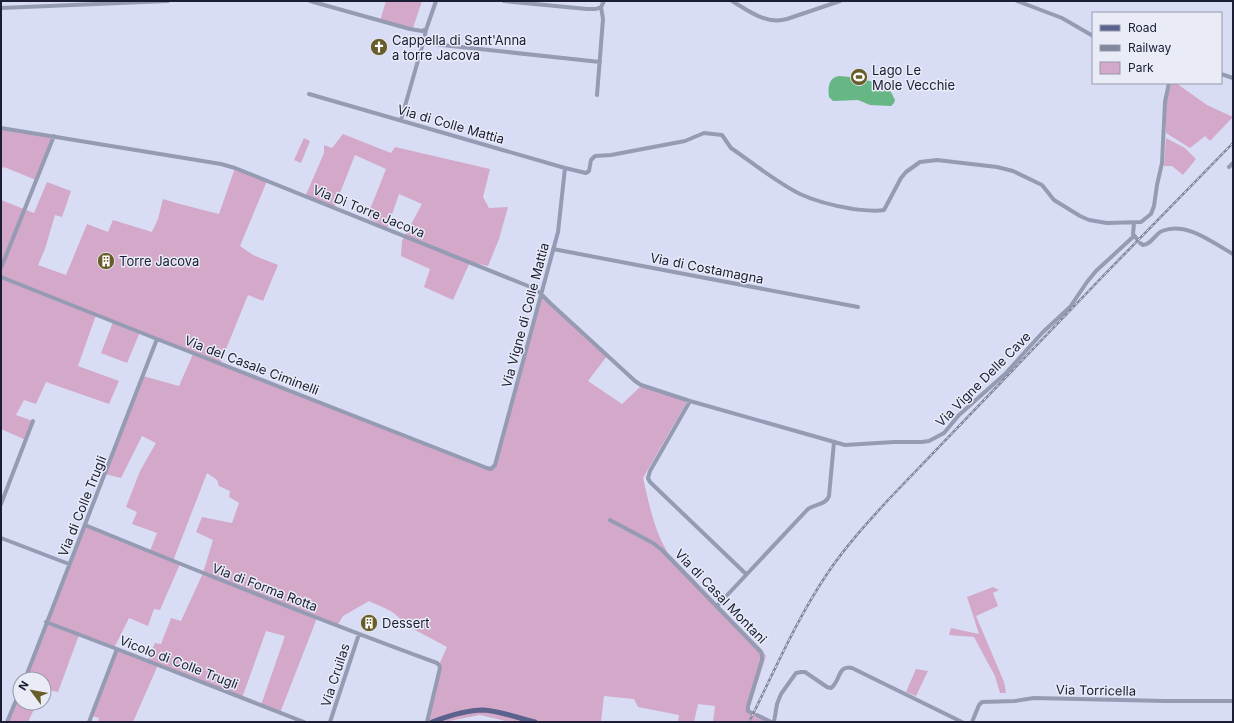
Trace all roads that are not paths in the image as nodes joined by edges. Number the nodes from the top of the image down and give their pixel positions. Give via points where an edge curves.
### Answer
1 (153, 1) edge
2 (168, 1) edge
3 (310, 1) edge
4 (436, 1) edge
5 (504, 1) edge
6 (604, 1) edge
7 (732, 1) edge
8 (840, 1) edge
9 (1017, 1) edge
10 (601, 7) junction
11 (1, 8) edge
12 (426, 29) junction
13 (1092, 35) edge
14 (423, 43) junction
15 (600, 62) junction
16 (1222, 74) edge
17 (1233, 78) edge
18 (1169, 84) edge
19 (309, 94) dead end
20 (598, 95) dead end
21 (401, 120) junction
22 (1, 128) edge
23 (54, 136) junction
24 (1233, 163) edge
25 (1229, 167) dead end
26 (565, 168) junction
27 (1134, 223) junction
28 (1137, 239) junction
29 (553, 249) junction
30 (1233, 254) edge
31 (1, 268) edge
32 (1, 276) edge
33 (541, 294) junction
34 (858, 307) dead end
35 (157, 339) junction
36 (690, 401) junction
37 (33, 421) dead end
38 (834, 442) junction
39 (495, 465) joint
40 (1, 504) edge
41 (610, 520) dead end
42 (85, 525) junction
43 (1, 538) edge
44 (69, 564) junction
45 (746, 574) junction
46 (717, 606) junction
47 (46, 622) junction
48 (359, 634) junction
49 (117, 649) junction
50 (27, 671) edge
51 (1233, 701) edge
52 (12, 710) edge
53 (752, 713) dead end
54 (757, 715) dead end
55 (7, 722) edge
56 (89, 722) edge
57 (304, 722) edge
58 (330, 722) edge
59 (427, 722) edge
60 (432, 722) edge
61 (535, 722) edge
62 (771, 722) edge
63 (774, 722) edge
64 (962, 722) edge
65 (972, 722) edge

1 - 2 street
1 - 11 street
3 - 12 street via 410,30
4 - 12 street
5 - 10 street via 585,9
6 - 10 street
7 - 8 street via 769,20 787,19
9 - 13 street via 1060,17
10 - 15 street via 603,19
12 - 14 street
14 - 15 street
14 - 21 street
15 - 20 street
16 - 17 street
18 - 27 street via 1165,101 1162,165 1153,209 1144,221
19 - 21 street, Via di Colle Mattia
21 - 26 street, Via di Colle Mattia
22 - 23 street, Via Di Torre Jacova
23 - 31 street
23 - 33 street, Via Di Torre Jacova via 235,168 529,286
24 - 25 street
26 - 27 street, Via di Colle Mattia via 585,173 588,172 595,156 685,141 704,133 724,136 731,148 800,194 849,208 884,210 904,173 920,162 937,160 1009,170 1042,185 1054,200 1083,218 1106,223
26 - 29 street, Via Vigne di Colle Mattia via 560,226
27 - 28 street via 1133,233
28 - 30 street, Via Vigne Delle Cave via 1146,245 1162,231 1172,228 1206,237
28 - 38 street, Via Vigne Delle Cave via 1094,273 1067,309 1004,375 960,414 942,435 922,442 849,445
29 - 33 street, Via Vigne di Colle Mattia
29 - 34 street, Via di Costamagna
32 - 35 street, Via del Casale Ciminelli
33 - 36 street, Via Di Torre Jacova via 637,383
33 - 39 street, Via Vigne di Colle Mattia
35 - 39 street, Via del Casale Ciminelli via 487,468
35 - 42 street, Via di Colle Trugli
36 - 38 street, Via Vigne Delle Cave
36 - 45 street via 650,471 649,481
37 - 40 street
38 - 45 street via 826,502 807,510
41 - 46 street, Via di Casal Montani via 659,547
42 - 44 street, Via di Colle Trugli
42 - 48 street, Via di Forma Rotta
43 - 44 street
44 - 47 street, Via di Colle Trugli
45 - 46 street
46 - 53 street, Via di Casal Montani via 762,654 748,705 748,710
47 - 49 street, Vicolo di Colle Trugli
47 - 50 street, Via di Colle Trugli
48 - 58 street, Via Cruilas
48 - 59 street, Via di Forma Rotta via 440,665
49 - 56 street
49 - 57 street, Vicolo di Colle Trugli
51 - 65 street, Via Torricella via 1034,698 985,701 980,704
52 - 55 street
54 - 62 street
60 - 61 main road via 481,710
63 - 64 street via 780,696 796,673 805,672 831,688 842,669 847,667

